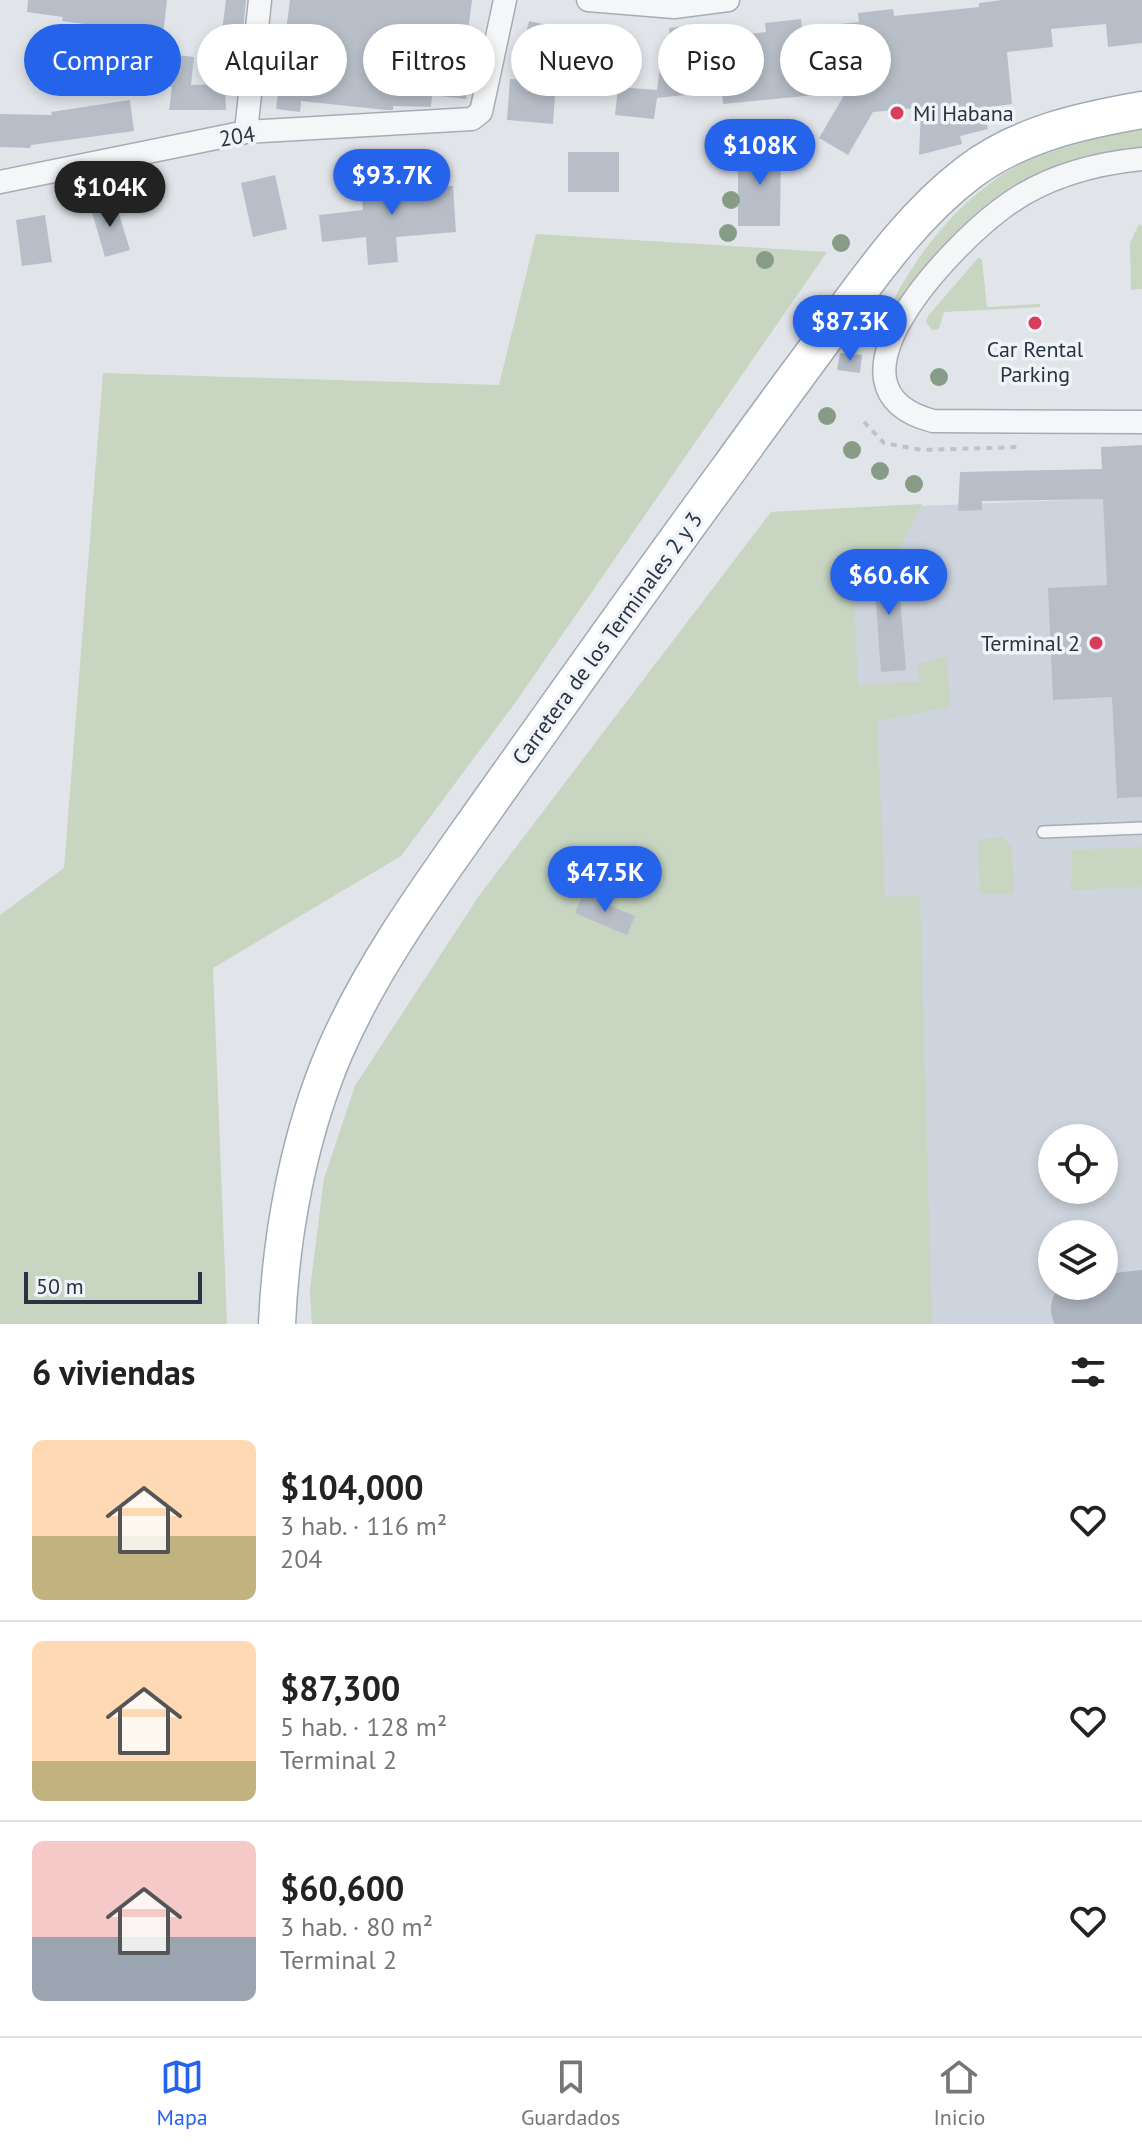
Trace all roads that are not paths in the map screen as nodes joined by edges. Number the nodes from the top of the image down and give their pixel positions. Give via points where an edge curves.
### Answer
1 (260, 0) edge
2 (505, 0) edge
3 (588, 0) edge
4 (728, 0) edge
5 (674, 4) edge
6 (1142, 110) edge
7 (246, 132) junction
8 (1142, 159) edge
9 (0, 182) edge
10 (1142, 422) edge
11 (1142, 828) edge
12 (1043, 832) dead end
13 (277, 1324) edge

1 - 7 street
2 - 7 street, 204 via 481,112 472,119
3 - 5 street
4 - 5 street
6 - 13 main road, Carretera de los Terminales 2 y 3 via 1071,123 1016,144 969,172 926,211 874,270 643,586 419,903 373,974 334,1052 305,1140 289,1214
7 - 9 street, 204
8 - 10 street via 1075,171 1000,210 902,316 884,366 886,387 895,402 933,421
11 - 12 lane

